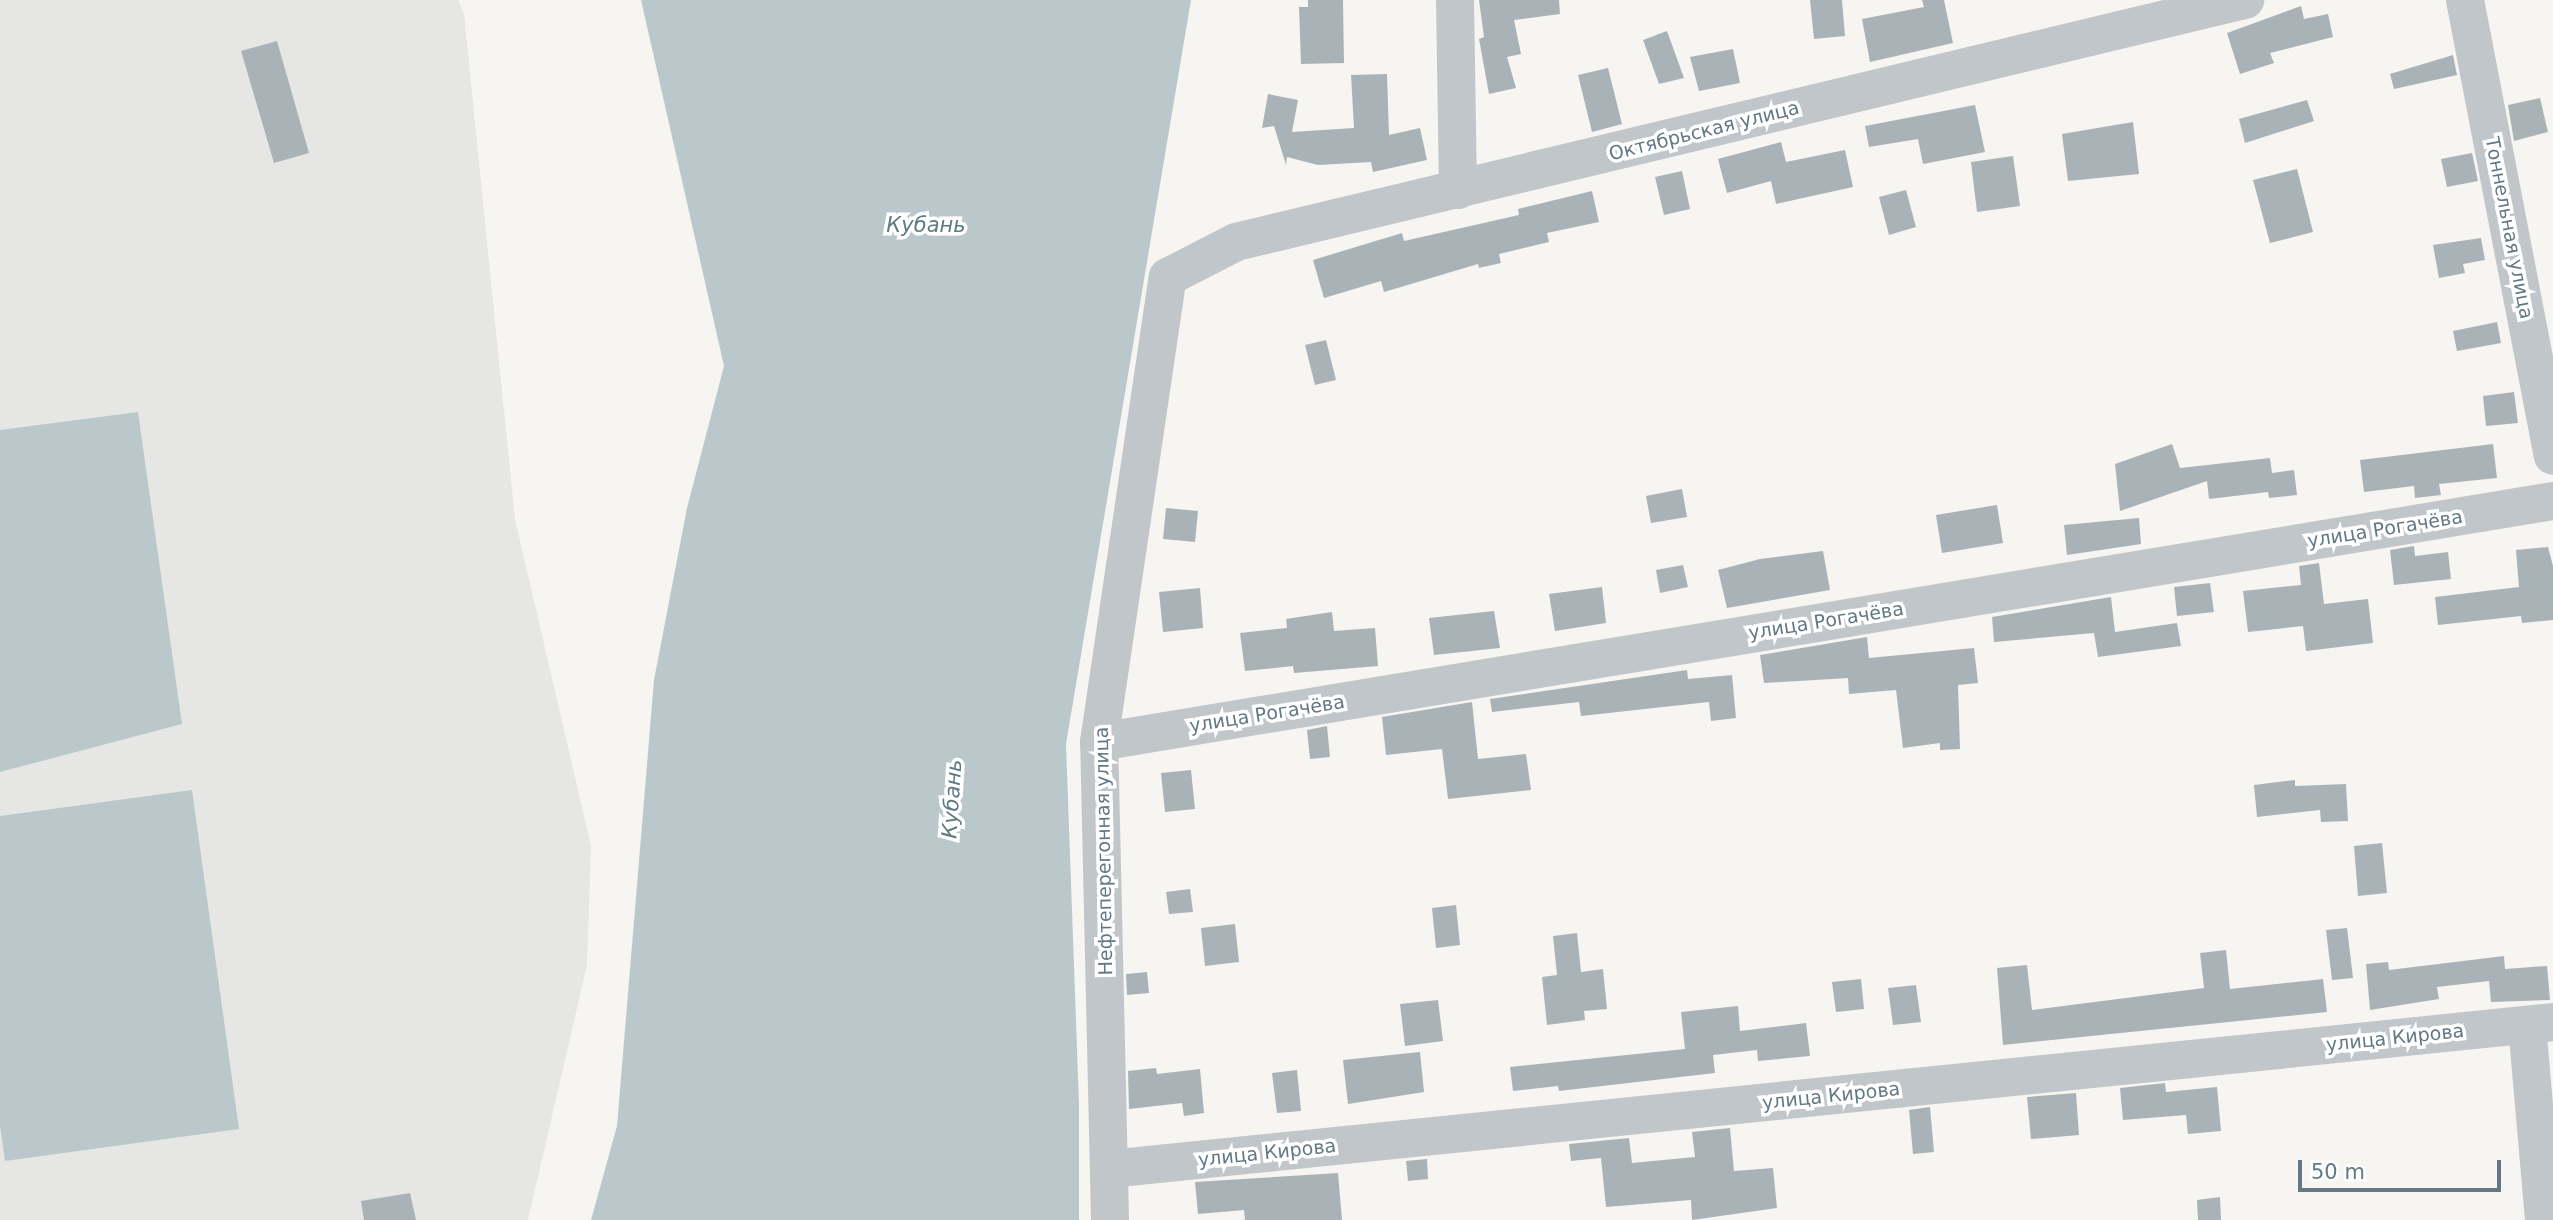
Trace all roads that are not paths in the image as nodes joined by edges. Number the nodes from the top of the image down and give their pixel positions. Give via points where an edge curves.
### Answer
1 (1455, 0) edge
2 (2245, 0) edge
3 (2465, 0) edge
4 (1458, 190) junction
5 (1168, 277) joint
6 (2553, 456) edge
7 (2553, 501) edge
8 (1099, 742) junction
9 (2540, 1023) edge
10 (1109, 1169) junction
11 (1111, 1220) edge
12 (2544, 1220) edge

1 - 4 street
2 - 4 street, Октябрьская улица
3 - 6 street, Тоннельная улица
4 - 5 street, Октябрьская улица via 1236,242
5 - 8 street, Нефтеперегонная улица
7 - 8 street, улица Рогачёва
8 - 10 street, Нефтеперегонная улица
9 - 10 street, улица Кирова
9 - 12 street
10 - 11 street, Нефтеперегонная улица

